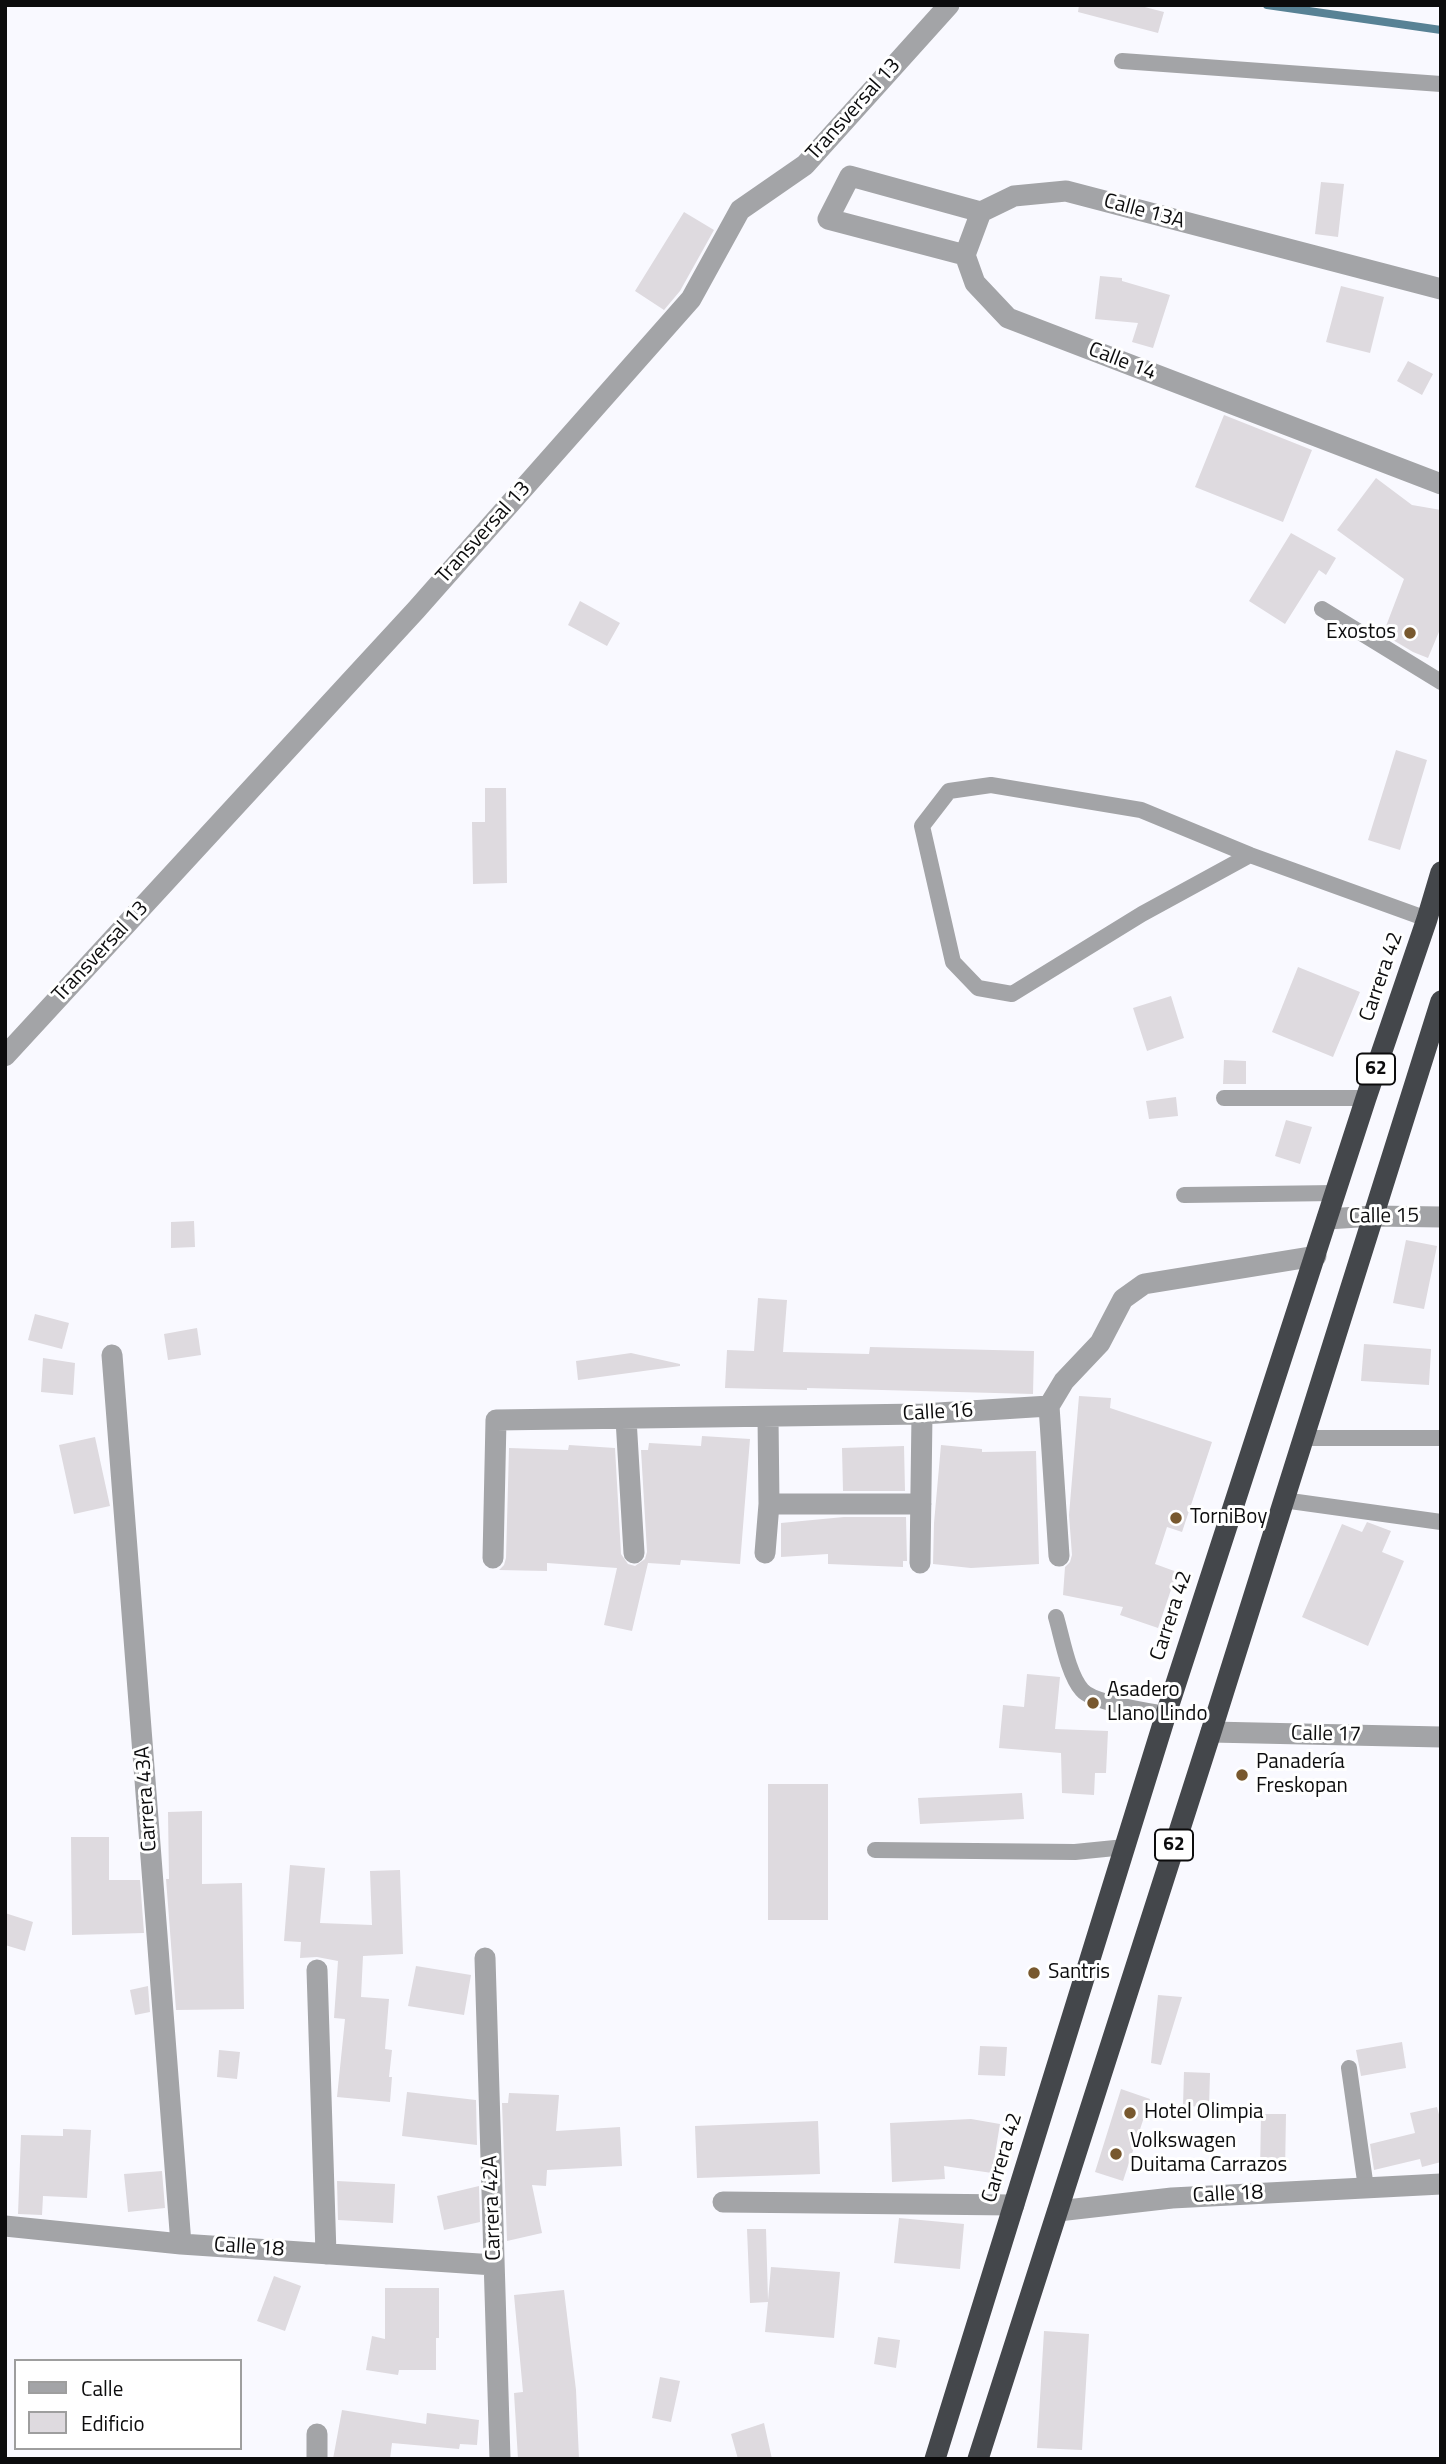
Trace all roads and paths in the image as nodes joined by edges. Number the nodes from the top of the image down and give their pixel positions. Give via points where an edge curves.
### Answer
1 (949, 5) edge
2 (1122, 61) dead end
3 (1441, 84) edge
4 (981, 212) junction
5 (965, 255) junction
6 (1441, 289) edge
7 (1441, 484) edge
8 (1322, 609) dead end
9 (1441, 682) edge
10 (1250, 855) junction
11 (1441, 872) edge
12 (1427, 919) junction
13 (1441, 1000) edge
14 (5, 1056) edge
15 (1224, 1098) dead end
16 (1366, 1098) junction
17 (1336, 1193) junction
18 (1184, 1195) dead end
19 (1374, 1216) junction
20 (1441, 1217) edge
21 (1327, 1219) junction
22 (1316, 1256) junction
23 (112, 1355) dead end
24 (1049, 1406) junction
25 (922, 1414) junction
26 (768, 1417) junction
27 (626, 1419) junction
28 (1303, 1438) junction
29 (1441, 1438) edge
30 (1283, 1500) junction
31 (769, 1504) junction
32 (921, 1504) junction
33 (1441, 1521) edge
34 (634, 1553) dead end
35 (765, 1553) dead end
36 (1059, 1556) dead end
37 (493, 1558) dead end
38 (920, 1563) dead end
39 (1056, 1617) dead end
40 (1166, 1714) junction
41 (1210, 1731) junction
42 (1441, 1737) edge
43 (1125, 1847) junction
44 (875, 1850) dead end
45 (485, 1958) dead end
46 (317, 1970) dead end
47 (1349, 2068) dead end
48 (1441, 2184) edge
49 (1366, 2188) junction
50 (723, 2202) dead end
51 (1014, 2205) junction
52 (1058, 2211) junction
53 (5, 2226) edge
54 (181, 2244) junction
55 (326, 2254) junction
56 (494, 2265) junction
57 (317, 2434) dead end
58 (317, 2459) edge
59 (500, 2459) edge
60 (935, 2459) edge
61 (978, 2459) edge

1 - 14 street, Transversal 13 via 805,165 740,210 691,299 416,610
2 - 3 lane
4 - 5 street
4 - 5 street via 849,176 828,219
4 - 6 street, Calle 13A via 1014,196 1066,191
5 - 7 street, Calle 14 via 975,283 1009,318
8 - 9 lane
10 - 10 lane via 1142,914 1012,994 978,988 953,962 922,826 949,791 991,785 1141,810
10 - 12 lane
11 - 12 highway, Carrera 42 / 62
12 - 16 highway, Carrera 42 / 62
13 - 19 highway, 62
15 - 16 lane
16 - 17 highway, Carrera 42 / 62
17 - 18 lane
17 - 21 highway, Carrera 42 / 62
19 - 20 street, Calle 15
19 - 21 street, Calle 15
19 - 28 highway, 62
21 - 22 highway, Carrera 42 / 62
22 - 24 street via 1144,1284 1123,1299 1100,1343 1064,1381
22 - 40 highway, Carrera 42 / 62
23 - 54 street, Carrera 43A
24 - 25 street, Calle 16
24 - 36 street
25 - 26 street, Calle 16
25 - 32 street
26 - 27 street, Calle 16
26 - 31 street
27 - 34 street
27 - 37 street, Calle 16 via 496,1420
28 - 29 lane
28 - 30 highway, 62
30 - 33 lane
30 - 41 highway, 62
31 - 32 street
31 - 35 street
32 - 38 street
39 - 40 lane via 1074,1678 1084,1692 1129,1708
40 - 43 highway, Carrera 42 / 62
41 - 42 street, Calle 17
41 - 52 highway, 62
43 - 44 lane via 1075,1852
43 - 51 highway, Carrera 42 / 62
45 - 56 street, Carrera 42A
46 - 55 street
47 - 49 lane
48 - 49 street, Calle 18
49 - 52 street, Calle 18 via 1172,2198
50 - 51 street
51 - 60 highway, Carrera 42 / 62
52 - 61 highway, 62
53 - 54 street, Calle 18
54 - 55 street, Calle 18
55 - 56 street, Calle 18
56 - 59 street, Carrera 42A
57 - 58 street

